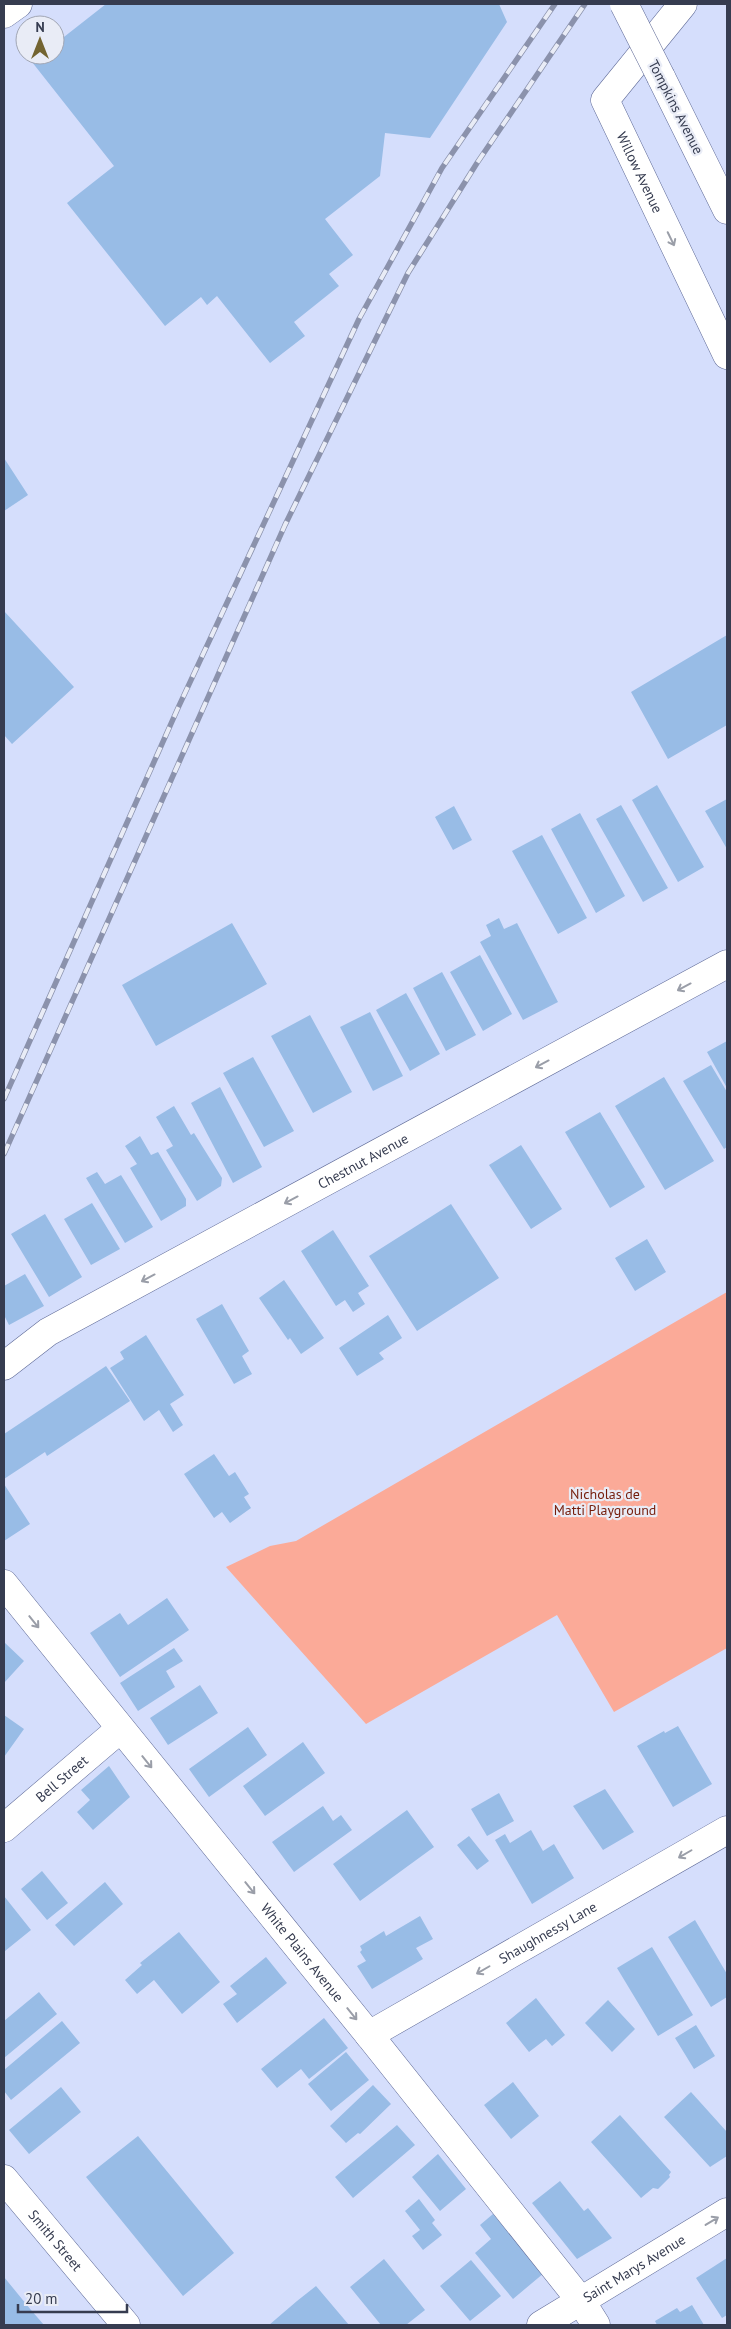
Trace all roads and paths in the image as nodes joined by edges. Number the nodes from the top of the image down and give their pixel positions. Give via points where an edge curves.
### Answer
1 (18, 4) edge
2 (624, 4) edge
3 (682, 4) edge
4 (4, 14) edge
5 (727, 210) edge
6 (727, 355) edge
7 (727, 964) edge
8 (4, 1366) edge
9 (4, 1584) edge
10 (120, 1729) junction
11 (4, 1828) edge
12 (727, 1830) edge
13 (369, 2035) junction
14 (4, 2179) edge
15 (727, 2212) edge
16 (581, 2301) junction
17 (126, 2325) edge
18 (541, 2325) edge
19 (596, 2325) edge

1 - 4 street
2 - 5 street, Tompkins Avenue, bridge
3 -> 6 street, Willow Avenue via 605,100
7 -> 8 street, Chestnut Avenue via 48,1332
9 -> 10 street, White Plains Avenue
10 - 11 street, Bell Street
10 -> 13 street, White Plains Avenue
12 -> 13 street, Shaughnessy Lane
13 - 16 street, White Plains Avenue
14 - 17 street, Smith Street
16 -> 15 street, Saint Marys Avenue
16 - 18 street, Saint Marys Avenue
16 - 19 street, White Plains Avenue

